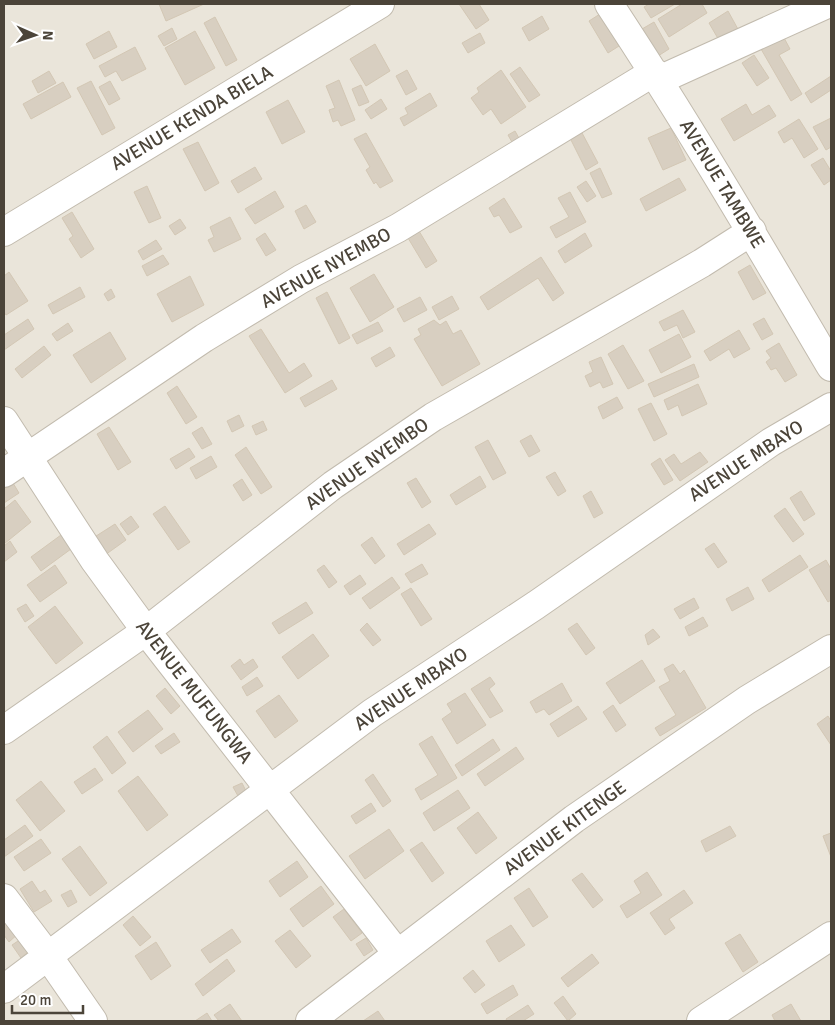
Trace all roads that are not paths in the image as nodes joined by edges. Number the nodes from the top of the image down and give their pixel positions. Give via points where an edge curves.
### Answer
1 (380, 4) edge
2 (609, 4) edge
3 (827, 4) edge
4 (657, 76) junction
5 (752, 231) junction
6 (4, 232) edge
7 (831, 367) edge
8 (831, 407) edge
9 (4, 421) edge
10 (28, 456) junction
11 (4, 473) edge
12 (146, 631) junction
13 (831, 649) edge
14 (4, 730) edge
15 (269, 789) junction
16 (4, 898) edge
17 (831, 936) edge
18 (397, 953) junction
19 (48, 956) junction
20 (4, 989) edge
21 (93, 1021) edge
22 (310, 1021) edge
23 (701, 1021) edge

1 - 6 street, AVENUE KENDA BIELA
2 - 4 street, AVENUE TAMBWE
3 - 4 street, AVENUE NYEMBO
4 - 5 street, AVENUE TAMBWE
4 - 10 street, AVENUE NYEMBO via 398,228 301,279 204,338
5 - 7 street, AVENUE TAMBWE
5 - 12 street, AVENUE NYEMBO via 694,268 433,417 333,485
8 - 15 street, AVENUE MBAYO via 771,442 372,714
9 - 10 street, AVENUE MUFUNGWA
10 - 11 street, AVENUE NYEMBO
10 - 12 street, AVENUE MUFUNGWA
12 - 14 street, AVENUE NYEMBO
12 - 15 street, AVENUE MUFUNGWA
13 - 18 street, AVENUE KITENGE via 747,700 574,819
15 - 18 street, AVENUE MUFUNGWA
15 - 19 street, AVENUE MBAYO
16 - 19 street
17 - 23 street
18 - 22 street, AVENUE KITENGE
19 - 20 street, AVENUE MBAYO
19 - 21 street

